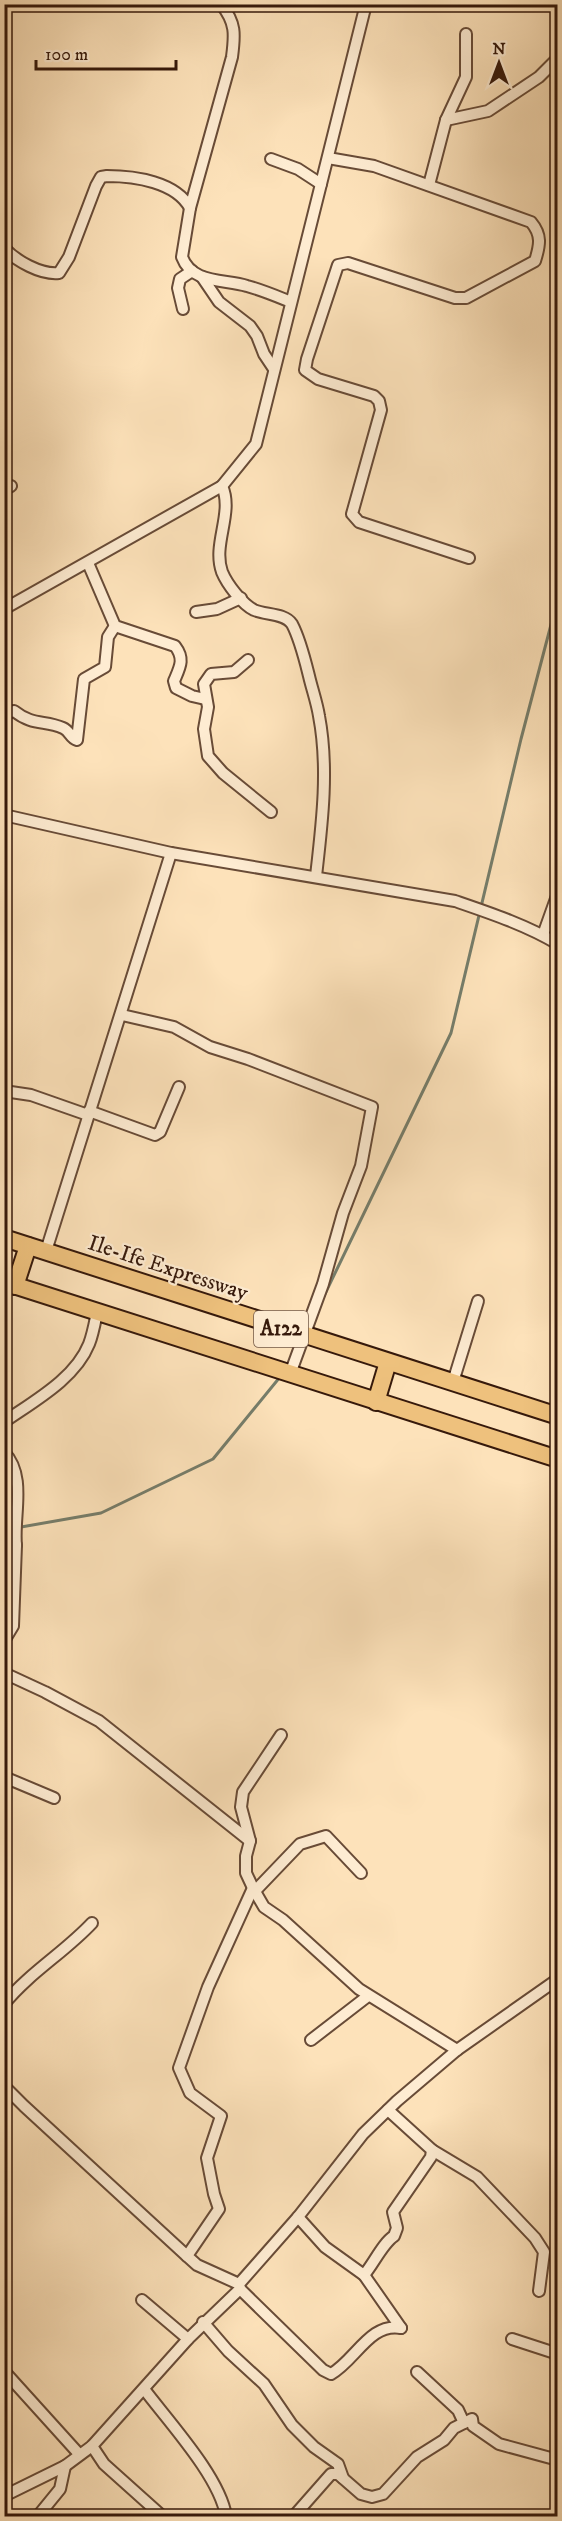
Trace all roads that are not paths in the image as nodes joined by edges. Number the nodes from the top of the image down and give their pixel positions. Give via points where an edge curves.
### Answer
1 (221, 4) edge
2 (366, 4) edge
3 (466, 34) dead end
4 (558, 58) edge
5 (446, 120) junction
6 (328, 158) junction
7 (271, 159) dead end
8 (321, 184) junction
9 (429, 185) junction
10 (190, 208) junction
11 (4, 248) edge
12 (192, 271) junction
13 (202, 277) junction
14 (291, 302) junction
15 (183, 309) dead end
16 (274, 369) junction
17 (222, 486) junction
18 (469, 558) dead end
19 (88, 563) junction
20 (241, 598) junction
21 (4, 609) edge
22 (196, 612) dead end
23 (115, 626) junction
24 (248, 660) dead end
25 (205, 699) junction
26 (4, 714) edge
27 (271, 812) dead end
28 (4, 815) edge
29 (171, 853) junction
30 (316, 876) junction
31 (558, 892) edge
32 (543, 935) junction
33 (558, 944) edge
34 (122, 1015) junction
35 (179, 1087) dead end
36 (4, 1092) edge
37 (89, 1113) junction
38 (4, 1238) edge
39 (28, 1246) junction
40 (46, 1251) junction
41 (10, 1284) edge
42 (478, 1301) dead end
43 (97, 1312) junction
44 (302, 1336) junction
45 (388, 1362) junction
46 (290, 1374) junction
47 (453, 1382) junction
48 (376, 1402) junction
49 (558, 1416) edge
50 (4, 1422) edge
51 (4, 1452) edge
52 (558, 1460) edge
53 (16, 1545) junction
54 (4, 1546) edge
55 (4, 1641) edge
56 (4, 1673) edge
57 (280, 1735) dead end
58 (4, 1777) edge
59 (54, 1798) dead end
60 (250, 1841) junction
61 (361, 1873) dead end
62 (254, 1889) junction
63 (92, 1923) dead end
64 (558, 1979) edge
65 (368, 1996) junction
66 (4, 2004) edge
67 (311, 2040) dead end
68 (457, 2050) junction
69 (4, 2086) edge
70 (388, 2110) junction
71 (432, 2150) junction
72 (298, 2217) junction
73 (187, 2256) junction
74 (364, 2275) junction
75 (240, 2287) junction
76 (539, 2291) dead end
77 (142, 2300) dead end
78 (203, 2322) junction
79 (188, 2339) junction
80 (512, 2339) dead end
81 (558, 2354) edge
82 (4, 2371) edge
83 (417, 2372) dead end
84 (144, 2389) junction
85 (464, 2423) junction
86 (92, 2446) junction
87 (79, 2454) junction
88 (558, 2460) edge
89 (65, 2466) junction
90 (343, 2478) junction
91 (4, 2496) edge
92 (558, 2509) edge
93 (38, 2517) edge
94 (162, 2517) edge
95 (226, 2517) edge
96 (294, 2517) edge
97 (554, 2517) edge

1 - 10 street via 232,20 232,57
2 - 6 street
3 - 5 street via 466,77
4 - 5 street via 539,77 488,111
5 - 9 street
6 - 8 street
6 - 9 street via 374,166
7 - 8 street via 298,169
8 - 14 street
9 - 18 street via 531,222 539,232 535,261 466,298 455,298 348,263 338,265 305,370 318,379 374,396 379,401 381,410 352,514 359,522
10 - 11 street via 185,198 157,184 101,177 59,273 24,263
10 - 12 street via 182,256
12 - 13 street
12 - 15 street via 180,279
13 - 14 street via 245,285
13 - 16 street via 219,302 250,326
14 - 16 street
16 - 17 street via 256,444
17 - 19 street
17 - 20 street via 226,496 219,557 223,573
19 - 21 street
19 - 23 street
20 - 22 street via 217,609
20 - 30 street via 252,609 284,617 291,623 306,662 319,718 323,762
23 - 25 street via 175,646 182,663 174,681 176,688
23 - 26 street via 108,637 105,667 84,679 77,740 62,728 34,723 14,711
24 - 25 street via 234,672 211,674 204,684
25 - 27 street via 208,756
28 - 29 street
29 - 30 street
29 - 34 street
30 - 32 street via 455,901
31 - 32 street
32 - 33 street
34 - 37 street
34 - 44 street via 174,1027 210,1047 372,1107 361,1166
35 - 37 street via 160,1132 155,1135
36 - 37 street via 31,1095
37 - 40 street
38 - 39 highway, Ile-Ife Expressway / A122
39 - 40 highway, Ile-Ife Expressway / A122
39 - 41 highway
40 - 44 highway, Ile-Ife Expressway / A122
41 - 43 highway, A122
42 - 47 street
43 - 46 highway, A122
43 - 50 street via 89,1344 74,1367 40,1398
44 - 45 highway, Ile-Ife Expressway / A122
44 - 46 street
45 - 47 highway, Ile-Ife Expressway / A122
45 - 48 highway
46 - 48 highway, A122
47 - 49 highway, Ile-Ife Expressway / A122
48 - 52 highway, A122
51 - 53 street via 17,1487
53 - 54 street
53 - 55 street via 13,1626
56 - 60 street via 99,1720
57 - 60 street via 243,1792 241,1807
58 - 59 street
60 - 62 street via 246,1873
61 - 62 street via 326,1836 300,1844
62 - 65 street via 264,1907
62 - 73 street via 208,1988 179,2068 190,2093 222,2116 207,2158 219,2209
63 - 66 street
64 - 68 street
65 - 67 street
65 - 68 street
68 - 70 street
69 - 73 street
70 - 71 street
70 - 72 street via 363,2134
71 - 74 street via 393,2212 397,2228 394,2236
71 - 76 street via 477,2177 535,2238 544,2252
72 - 74 street via 325,2247
72 - 75 street
73 - 75 street
74 - 75 street via 401,2328 390,2326 368,2339 331,2374
75 - 78 street
77 - 79 street
78 - 79 street
78 - 90 street via 264,2384 292,2425 338,2463
79 - 84 street
80 - 81 street
82 - 87 street
83 - 85 street via 458,2410
84 - 86 street
84 - 95 street via 207,2473
85 - 88 street via 472,2419 474,2426 499,2444
85 - 90 street via 417,2457 383,2494 361,2494
86 - 87 street
86 - 94 street via 104,2464
87 - 89 street
89 - 91 street
89 - 93 street via 60,2488
90 - 96 street via 331,2474
92 - 97 street

